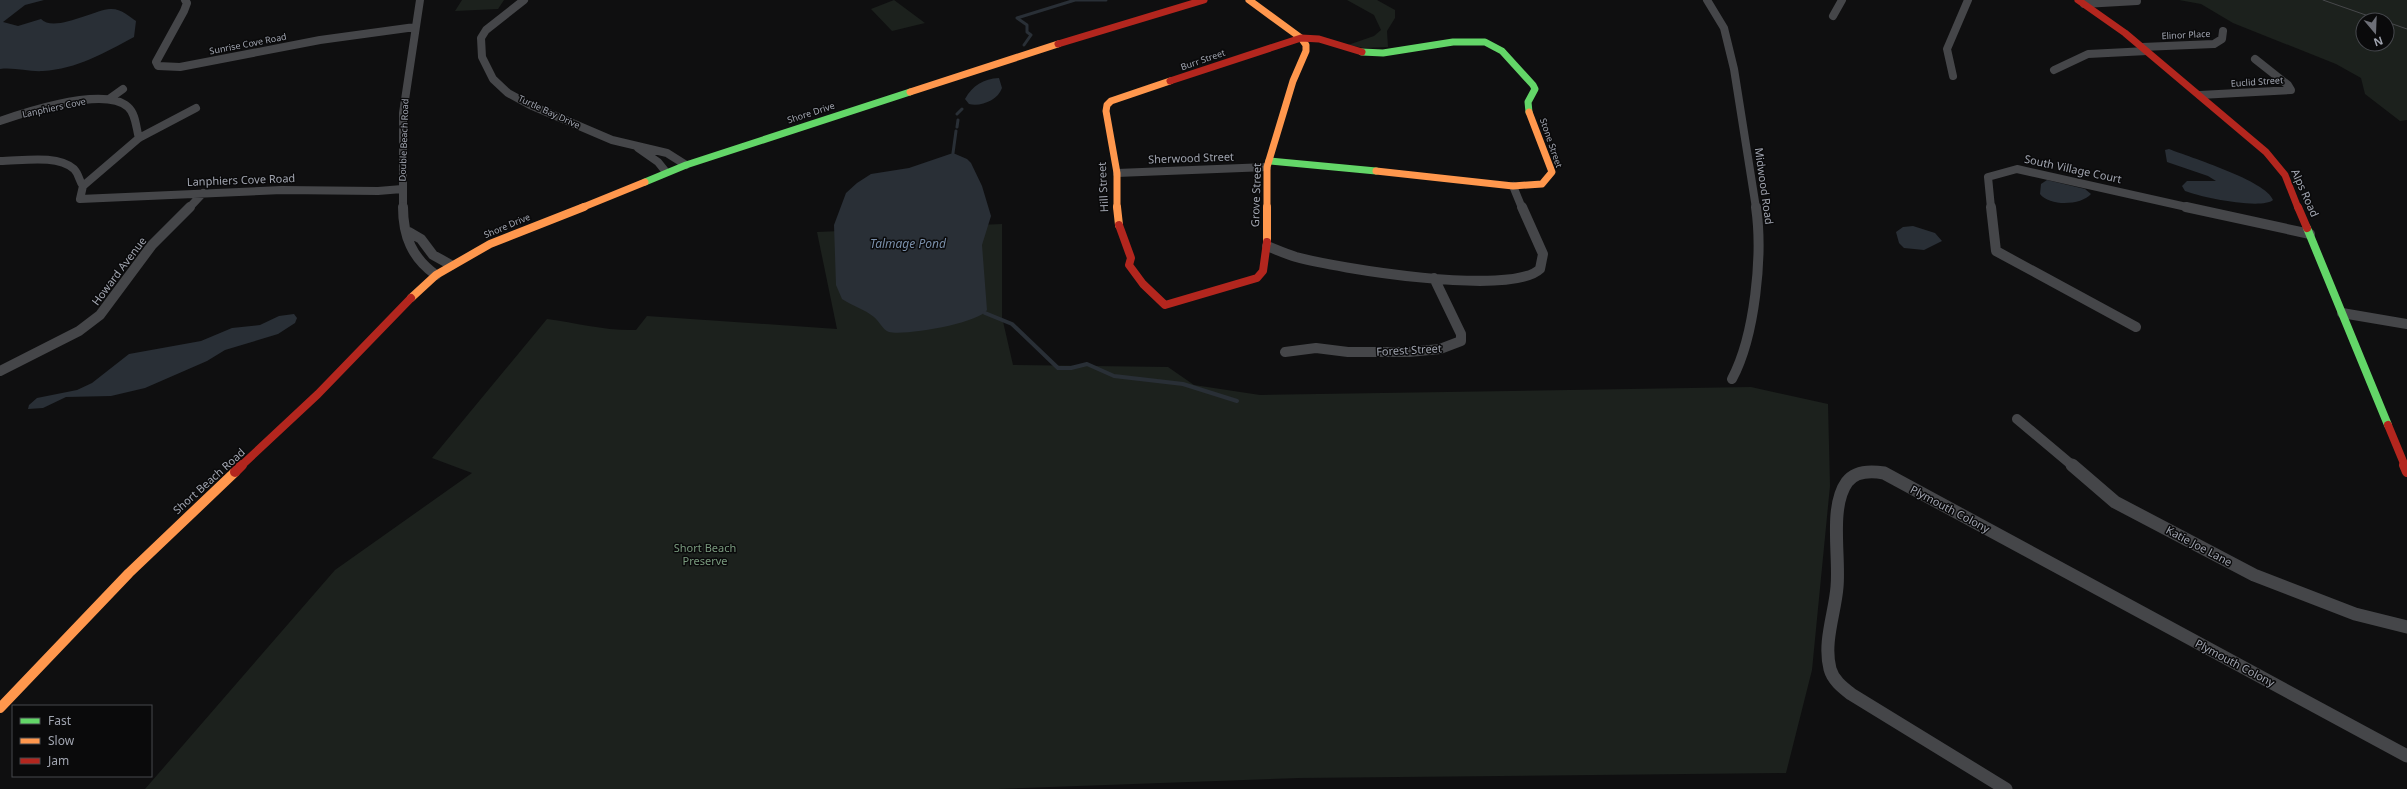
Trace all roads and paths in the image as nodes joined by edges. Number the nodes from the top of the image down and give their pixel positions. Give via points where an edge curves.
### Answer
1 (185, 0) edge
2 (420, 0) edge
3 (524, 0) edge
4 (1204, 0) edge
5 (1249, 0) edge
6 (1707, 0) edge
7 (1842, 0) edge
8 (1968, 0) edge
9 (2137, 1) dead end
10 (2081, 2) edge
11 (1833, 16) dead end
12 (415, 27) junction
13 (2223, 31) dead end
14 (1301, 38) junction
15 (2144, 49) junction
16 (2255, 59) dead end
17 (2054, 70) dead end
18 (1953, 76) dead end
19 (123, 89) dead end
20 (2200, 95) junction
21 (109, 99) junction
22 (1111, 101) joint
23 (196, 108) dead end
24 (0, 121) edge
25 (139, 138) junction
26 (638, 147) junction
27 (0, 160) edge
28 (1268, 164) junction
29 (686, 165) junction
30 (666, 172) junction
31 (1116, 173) junction
32 (83, 186) junction
33 (1513, 186) junction
34 (402, 189) junction
35 (203, 193) junction
36 (408, 232) junction
37 (2310, 234) junction
38 (1267, 246) junction
39 (451, 265) junction
40 (436, 275) junction
41 (1434, 278) junction
42 (1165, 305) joint
43 (2342, 313) junction
44 (2407, 324) edge
45 (2136, 326) dead end
46 (1285, 352) dead end
47 (0, 371) edge
48 (1732, 379) dead end
49 (2017, 419) dead end
50 (2407, 472) edge
51 (2407, 628) edge
52 (0, 708) edge
53 (2407, 756) edge
54 (2006, 789) edge

1 - 12 street, Sunrise Cove Road via 187,3 180,21 156,62 158,66 187,66 320,40
2 - 12 street, Double Beach Road
3 - 26 street, Turtle Bay Drive via 486,30 481,38 482,57 493,79 508,93 530,105 588,130
4 - 29 street, Shore Drive via 994,64
5 - 14 street
6 - 48 street, Midwood Road via 1724,28 1734,69 1759,228 1759,263 1752,306 1740,364
7 - 11 street
8 - 18 street via 1947,49
9 - 10 street
10 - 15 street, Alps Road
12 - 34 street, Double Beach Road via 403,113
13 - 15 street, Elinor Place via 2222,39 2214,44
14 - 22 street, Burr Street
14 - 28 street, Grove Street via 1306,45 1306,52 1293,81
14 - 33 street, Stone Street via 1317,38 1355,51 1370,53 1467,42 1484,42 1495,46 1505,53 1535,89 1528,102 1528,110 1552,172 1542,184
15 - 17 street via 2088,54
15 - 20 street, Alps Road
16 - 20 street, Euclid Street via 2291,90
19 - 21 street
20 - 37 street, Alps Road via 2275,160 2285,175
21 - 24 street, Lanphiers Cove via 83,100 43,108
21 - 25 street, Lanphiers Cove via 126,105 132,112
22 - 31 street, Hill Street via 1106,111
23 - 25 street
25 - 32 street
26 - 29 street, Turtle Bay Drive via 668,153
26 - 30 street, Turtle Bay Drive via 658,162
27 - 32 street via 54,162 70,166 76,171
28 - 31 street, Sherwood Street
28 - 33 street, Stone Street via 1454,178
28 - 38 street, Grove Street
29 - 30 street, Shore Drive
30 - 39 street, Shore Drive via 490,244
31 - 42 street, Hill Street via 1117,219 1131,258 1129,264 1142,284
32 - 35 street, Lanphiers Cove Road via 80,198
33 - 41 street via 1541,248 1543,265 1537,272 1505,281
34 - 35 street, Lanphiers Cove Road
34 - 36 street, Double Beach Road via 403,217
35 - 47 street, Howard Avenue via 152,245 100,315 79,331
36 - 39 street via 421,239 433,255
36 - 40 street, Double Beach Road via 408,244 417,261
37 - 43 street, Alps Road
37 - 45 street, South Village Court via 2017,168 1988,177 1996,251
38 - 41 street via 1321,263
38 - 42 street, Grove Street via 1263,271 1257,278
39 - 40 street, Shore Drive
40 - 52 street, Short Beach Road via 399,309 277,435 129,573
41 - 46 street, Forest Street via 1461,334 1461,341 1456,346 1411,351 1351,352 1315,348
43 - 44 street
43 - 50 street, Alps Road
49 - 51 street, Katie Joe Lane via 2115,502 2254,575 2355,614
53 - 54 street, Plymouth Colony via 1884,473 1870,471 1856,474 1847,482 1839,504 1837,586 1828,661 1832,675 1839,685 1851,694

